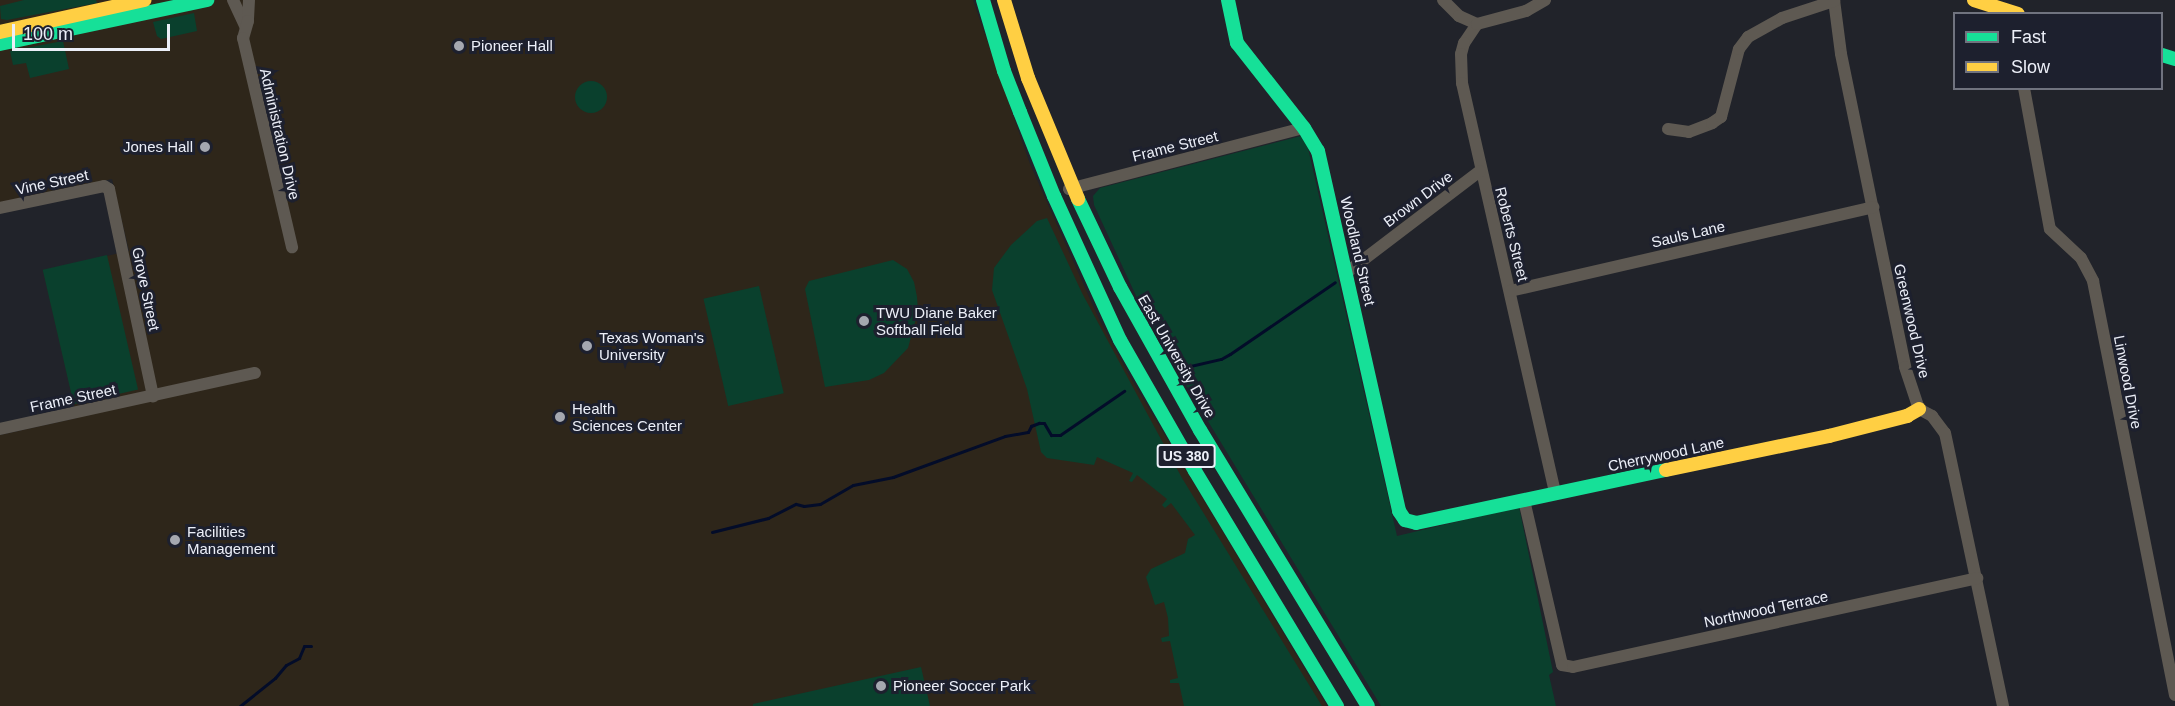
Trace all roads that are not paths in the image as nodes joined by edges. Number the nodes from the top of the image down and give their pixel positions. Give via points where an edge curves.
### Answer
1 (144, 0) edge
2 (207, 0) edge
3 (233, 0) edge
4 (249, 0) edge
5 (983, 0) edge
6 (1004, 0) edge
7 (1228, 0) edge
8 (1443, 0) edge
9 (1545, 0) edge
10 (1974, 0) edge
11 (1834, 1) edge
12 (2009, 12) edge
13 (1477, 24) junction
14 (245, 26) junction
15 (0, 32) edge
16 (0, 44) edge
17 (2024, 90) edge
18 (1304, 128) junction
19 (1668, 129) dead end
20 (1480, 171) junction
21 (1073, 187) junction
22 (109, 189) joint
23 (1054, 196) junction
24 (1873, 207) junction
25 (0, 208) edge
26 (292, 248) dead end
27 (1346, 273) junction
28 (1510, 291) junction
29 (255, 373) dead end
30 (153, 396) junction
31 (1919, 409) junction
32 (0, 429) edge
33 (1555, 494) junction
34 (1524, 500) junction
35 (1416, 523) joint
36 (1977, 578) junction
37 (2175, 695) edge
38 (1337, 706) edge
39 (1368, 706) edge
40 (2002, 706) edge

1 - 15 main road
2 - 16 main road
3 - 14 street, Administration Drive
4 - 14 street, Administration Drive
5 - 23 main road, US 380 via 1004,71
6 - 21 main road, East University Drive / US 380 via 1028,78
7 - 18 main road, Woodland Street via 1237,43
8 - 13 street via 1459,16
9 - 13 street via 1526,11
10 - 12 main road
11 - 19 street via 1782,18 1748,37 1739,49 1721,117 1689,132
11 - 24 street, Greenwood Drive
13 - 20 street, Roberts Street via 1464,43 1460,68
14 - 26 street, Administration Drive via 243,38
17 - 37 street, Linwood Drive via 2050,229 2080,258 2093,281
18 - 21 street, Frame Street
18 - 27 main road, Woodland Street via 1318,151
20 - 27 street, Brown Drive
20 - 28 street, Roberts Street
21 - 23 street, Frame Street
21 - 39 main road, East University Drive / US 380 via 1120,287 1200,430
22 - 25 street, Vine Street via 104,186
22 - 30 street, Grove Street
23 - 38 main road, US 380 via 1120,340
24 - 28 street, Sauls Lane
24 - 31 street, Greenwood Drive via 1905,367
27 - 35 main road, Woodland Street via 1399,511 1405,520
28 - 33 street, Roberts Street
29 - 30 street, Frame Street
30 - 32 street, Frame Street
31 - 33 main road, Cherrywood Lane via 1907,416 1829,436
31 - 36 street via 1932,416 1945,433
33 - 34 main road, Cherrywood Lane
34 - 35 main road, Cherrywood Lane
34 - 36 street, Northwood Terrace via 1562,665 1573,667
36 - 40 street

